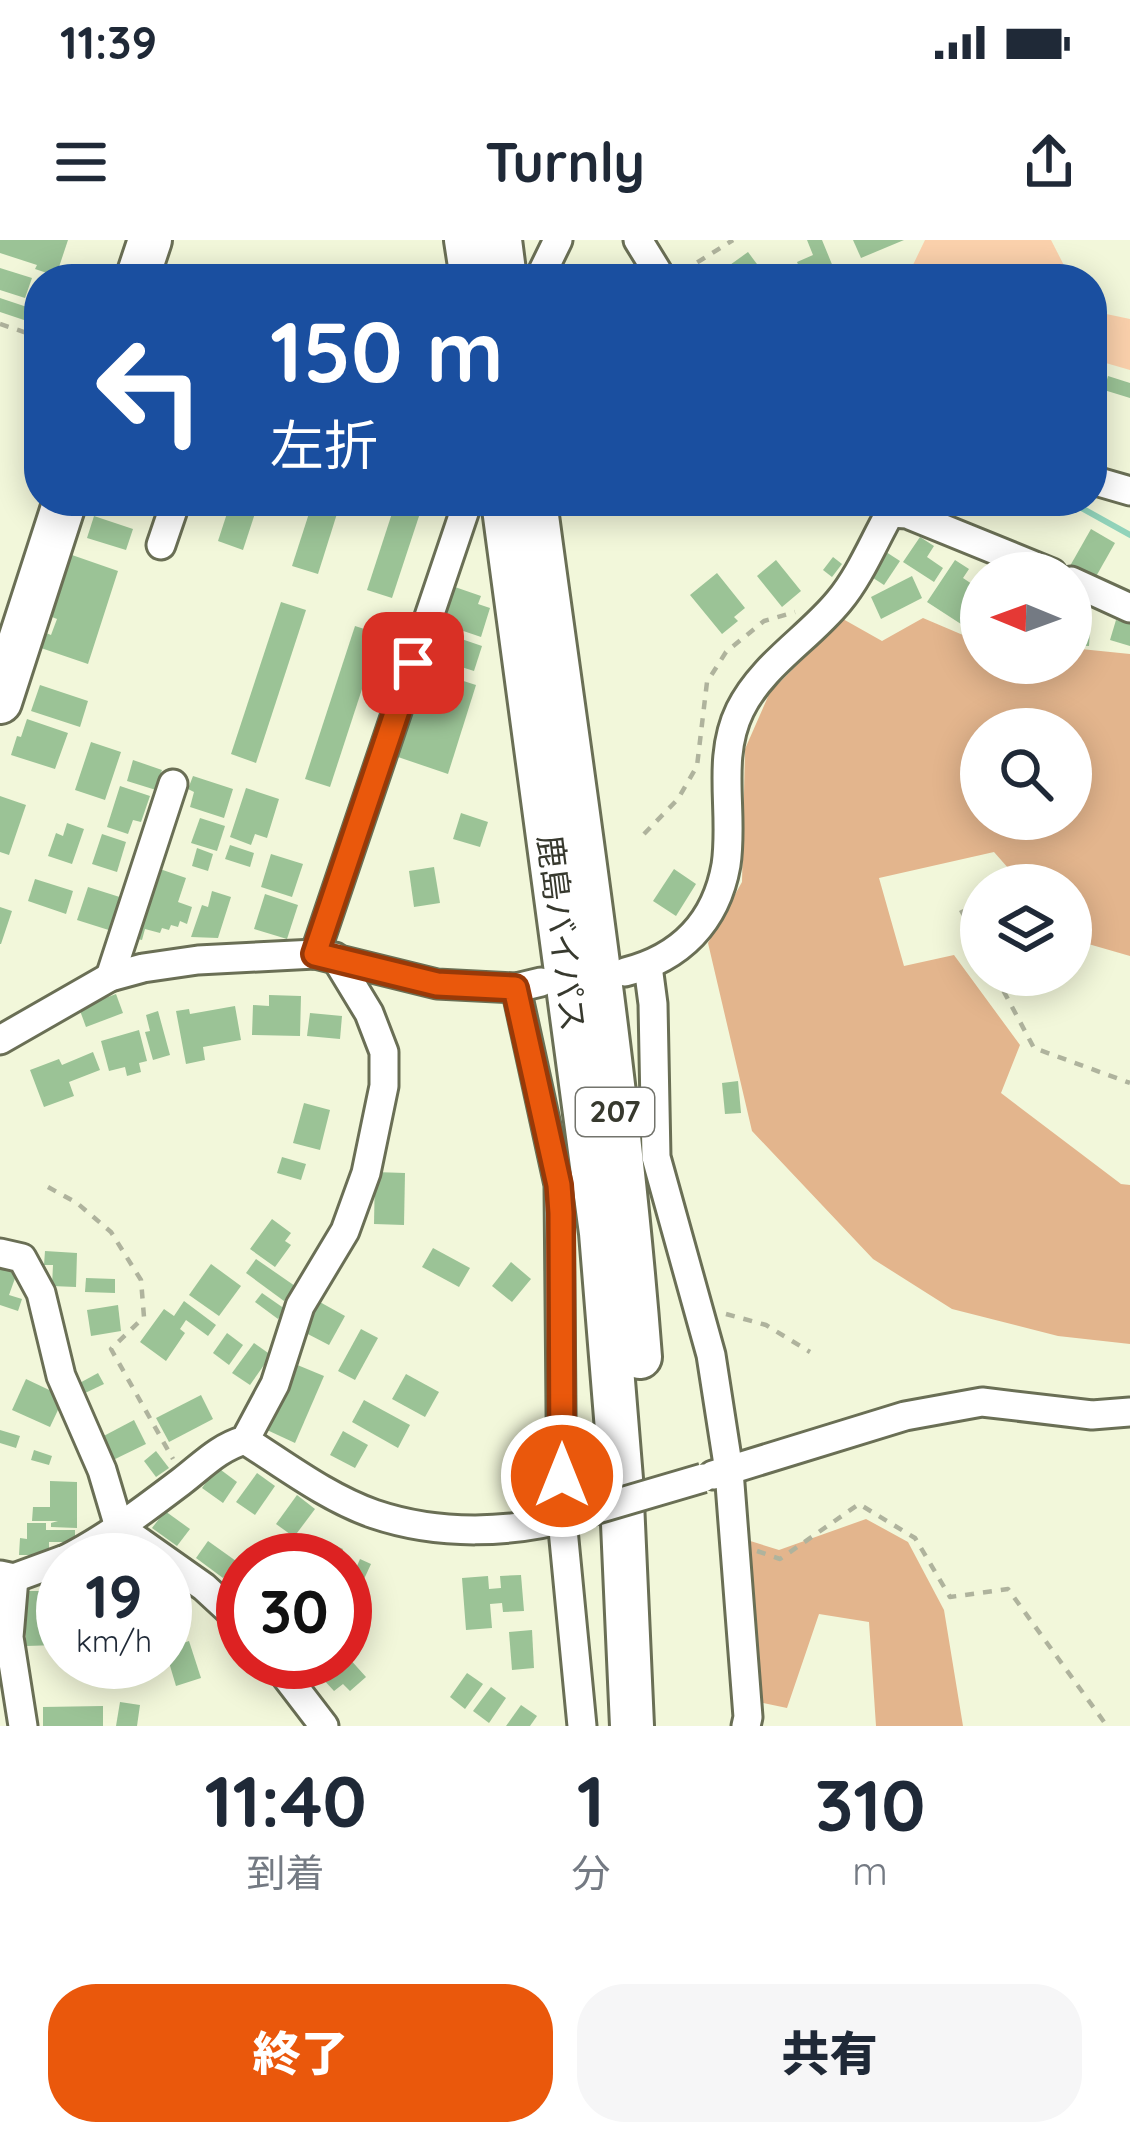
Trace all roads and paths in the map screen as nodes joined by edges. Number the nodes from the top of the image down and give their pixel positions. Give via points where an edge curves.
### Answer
1 (638, 240) edge
2 (734, 240) edge
3 (660, 264) edge
4 (692, 264) edge
5 (60, 516) edge
6 (171, 516) edge
7 (463, 516) edge
8 (504, 516) edge
9 (537, 516) edge
10 (886, 516) edge
11 (912, 516) edge
12 (161, 545) dead end
13 (1000, 552) edge
14 (1092, 590) edge
15 (1130, 608) edge
16 (0, 702) edge
17 (173, 784) dead end
18 (325, 956) junction
19 (110, 977) junction
20 (1006, 996) edge
21 (0, 1040) edge
22 (1130, 1083) edge
23 (48, 1187) dead end
24 (0, 1253) edge
25 (698, 1305) junction
26 (810, 1352) dead end
27 (1130, 1412) edge
28 (244, 1441) junction
29 (716, 1474) junction
30 (184, 1479) junction
31 (569, 1517) junction
32 (119, 1527) junction
33 (109, 1533) edge
34 (734, 1543) junction
35 (36, 1568) edge
36 (7, 1576) edge
37 (216, 1599) edge
38 (296, 1689) edge
39 (23, 1726) edge
40 (324, 1726) edge
41 (582, 1726) edge
42 (632, 1726) edge
43 (660, 1726) edge
44 (746, 1726) edge
45 (1107, 1726) edge

1 - 3 street
2 - 4 path
5 - 16 highway
6 - 12 street
7 - 18 street
8 - 42 highway, 鹿島バイパス / 207 via 601,1233
9 - 43 highway, 鹿島バイパス / 207 via 631,1241
10 - 25 street via 841,599 741,709 728,747 726,865 712,910 689,941 637,969 653,1004 656,1157
11 - 13 street
14 - 15 street
17 - 19 street
18 - 19 street via 198,960
18 - 28 street via 369,1013 384,1052 384,1087 367,1173 345,1231 300,1306
18 - 31 street via 437,984 528,985 559,1185
19 - 21 street
20 - 22 path via 1034,1048
23 - 30 path via 111,1232 141,1280 144,1317 111,1349
24 - 32 street via 22,1258 41,1293 61,1376
25 - 26 path via 766,1325
25 - 29 street via 712,1355
27 - 29 street via 982,1402 904,1416
28 - 30 street via 223,1447
28 - 31 street via 376,1515 443,1528 512,1529
29 - 31 street, bridge
29 - 34 street
30 - 32 street
31 - 41 street
32 - 33 street
32 - 37 street
34 - 44 street
34 - 45 path via 780,1559 859,1504 915,1538 950,1597 1008,1589
35 - 36 street
36 - 39 street
38 - 40 street

